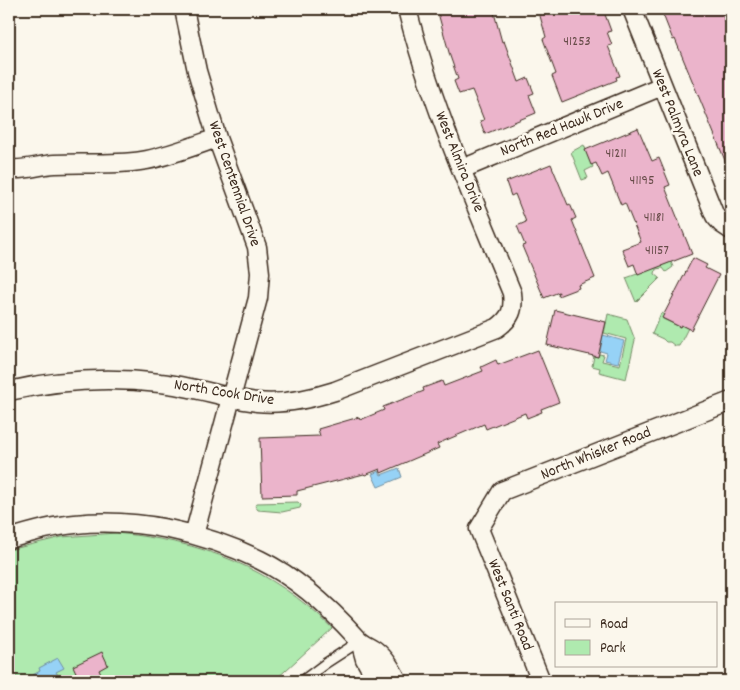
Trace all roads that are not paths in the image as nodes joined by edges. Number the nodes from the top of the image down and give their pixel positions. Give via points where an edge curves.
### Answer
1 (184, 9) edge
2 (407, 9) edge
3 (632, 9) edge
4 (662, 86) junction
5 (218, 138) junction
6 (9, 169) edge
7 (462, 169) junction
8 (731, 230) edge
9 (512, 314) joint
10 (9, 391) edge
11 (231, 396) junction
12 (731, 401) edge
13 (479, 529) joint
14 (194, 535) junction
15 (9, 539) edge
16 (360, 641) junction
17 (302, 681) edge
18 (377, 681) edge
19 (398, 681) edge
20 (541, 681) edge

1 - 5 street, West Centennial Drive via 197,71
2 - 7 street, West Almira Drive via 433,97
3 - 4 street, West Palmyra Lane
4 - 7 street, North Red Hawk Drive
4 - 8 street, West Palmyra Lane via 714,216
5 - 6 street via 146,160
5 - 11 street, West Centennial Drive via 257,247 260,273 258,298
7 - 9 street, West Almira Drive via 512,294
9 - 11 street, North Cook Drive via 497,328 312,398 257,402
10 - 11 street, North Cook Drive via 59,382 127,380
11 - 14 street, West Centennial Drive
12 - 13 street, North Whisker Road via 502,491
13 - 20 street, West Santi Road
14 - 15 street via 150,525 117,523 75,524
14 - 16 street via 261,560 291,579 318,599
16 - 17 lane
16 - 18 street
16 - 19 street via 388,663

